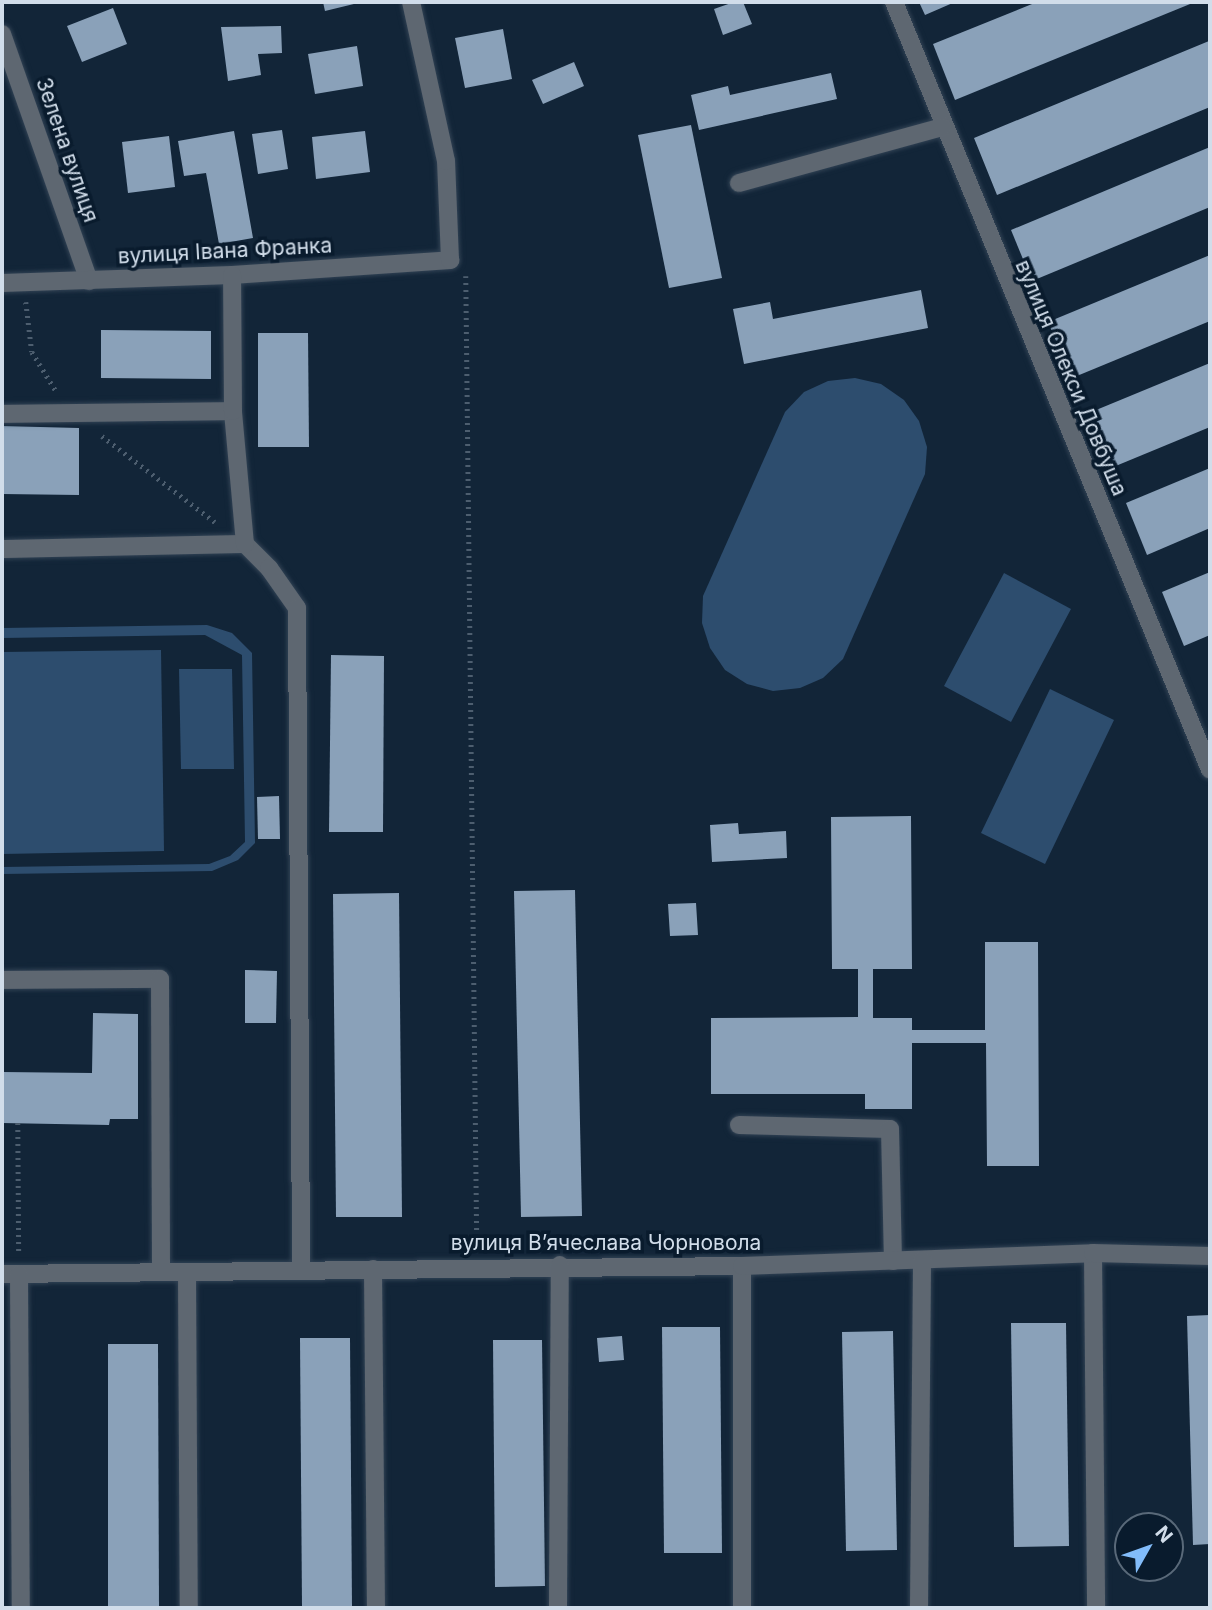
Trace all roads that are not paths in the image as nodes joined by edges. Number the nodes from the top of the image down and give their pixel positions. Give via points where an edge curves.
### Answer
1 (411, 2) edge
2 (894, 2) edge
3 (2, 34) edge
4 (942, 127) junction
5 (739, 183) dead end
6 (232, 275) junction
7 (89, 281) junction
8 (2, 284) edge
9 (233, 411) junction
10 (2, 415) edge
11 (245, 544) junction
12 (2, 549) edge
13 (1210, 770) edge
14 (2, 980) edge
15 (739, 1125) dead end
16 (1093, 1253) junction
17 (1210, 1256) edge
18 (922, 1260) junction
19 (893, 1261) junction
20 (560, 1265) junction
21 (742, 1266) junction
22 (373, 1269) junction
23 (301, 1270) junction
24 (161, 1272) junction
25 (187, 1272) junction
26 (10, 1275) edge
27 (21, 1608) edge
28 (189, 1608) edge
29 (376, 1608) edge
30 (558, 1608) edge
31 (742, 1608) edge
32 (919, 1608) edge
33 (1096, 1608) edge

1 - 6 street, вулиця Івана Франка via 446,161 450,260
2 - 4 street, вулиця Олекси Довбуша
3 - 7 street, Зелена вулиця
4 - 5 street
4 - 13 street, вулиця Олекси Довбуша
6 - 7 street, вулиця Івана Франка
6 - 9 street
7 - 8 street, вулиця Івана Франка
9 - 10 street
9 - 11 street
11 - 12 street
11 - 23 street via 297,608
14 - 24 street via 160,979
15 - 19 street via 890,1129
16 - 17 street, вулиця Вʼячеслава Чорновола
16 - 18 street, вулиця Вʼячеслава Чорновола
16 - 33 street
18 - 19 street, вулиця Вʼячеслава Чорновола
18 - 32 street
19 - 21 street, вулиця Вʼячеслава Чорновола
20 - 21 street, вулиця Вʼячеслава Чорновола
20 - 22 street, вулиця Вʼячеслава Чорновола
20 - 30 street
21 - 31 street
22 - 23 street, вулиця Вʼячеслава Чорновола
22 - 29 street
23 - 25 street, вулиця Вʼячеслава Чорновола
24 - 25 street, вулиця Вʼячеслава Чорновола
24 - 26 street, вулиця Вʼячеслава Чорновола
25 - 28 street
26 - 27 street

